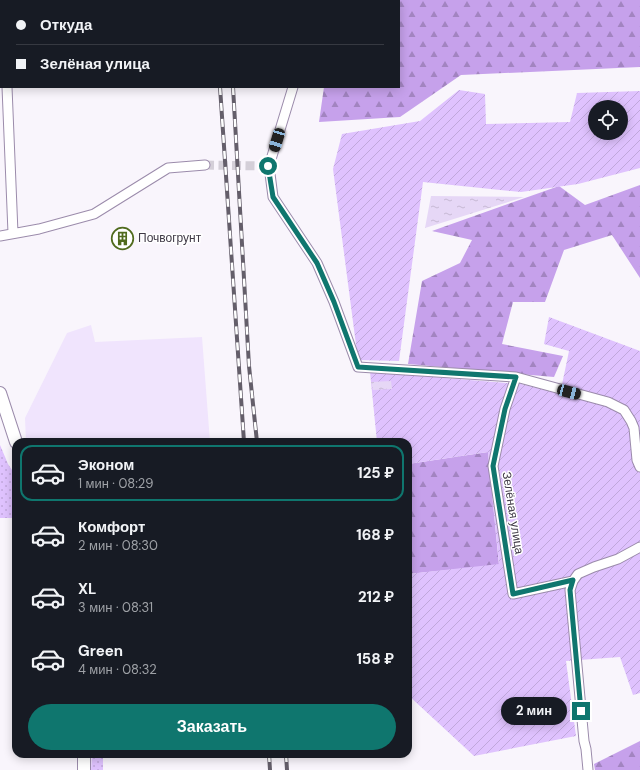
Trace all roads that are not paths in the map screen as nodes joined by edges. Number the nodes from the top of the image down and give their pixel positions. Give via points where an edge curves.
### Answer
1 (7, 88) edge
2 (293, 88) edge
3 (205, 165) tunnel mouth
4 (13, 233) junction
5 (0, 236) edge
6 (516, 377) junction
7 (0, 393) edge
8 (15, 438) edge
9 (640, 467) edge
10 (640, 547) edge
11 (573, 580) junction
12 (84, 758) edge
13 (84, 770) edge
14 (588, 770) edge

1 - 4 street
2 - 6 street via 268,166 273,197 317,263 358,367
3 - 4 street via 168,168 94,214 39,229
4 - 5 street
6 - 9 street via 608,402 624,410 634,428
6 - 11 street, Зелёная улица via 505,409 493,466 513,594
7 - 8 street
10 - 11 street, Зелёная улица via 618,559 578,574
11 - 14 street via 570,590
12 - 13 street

